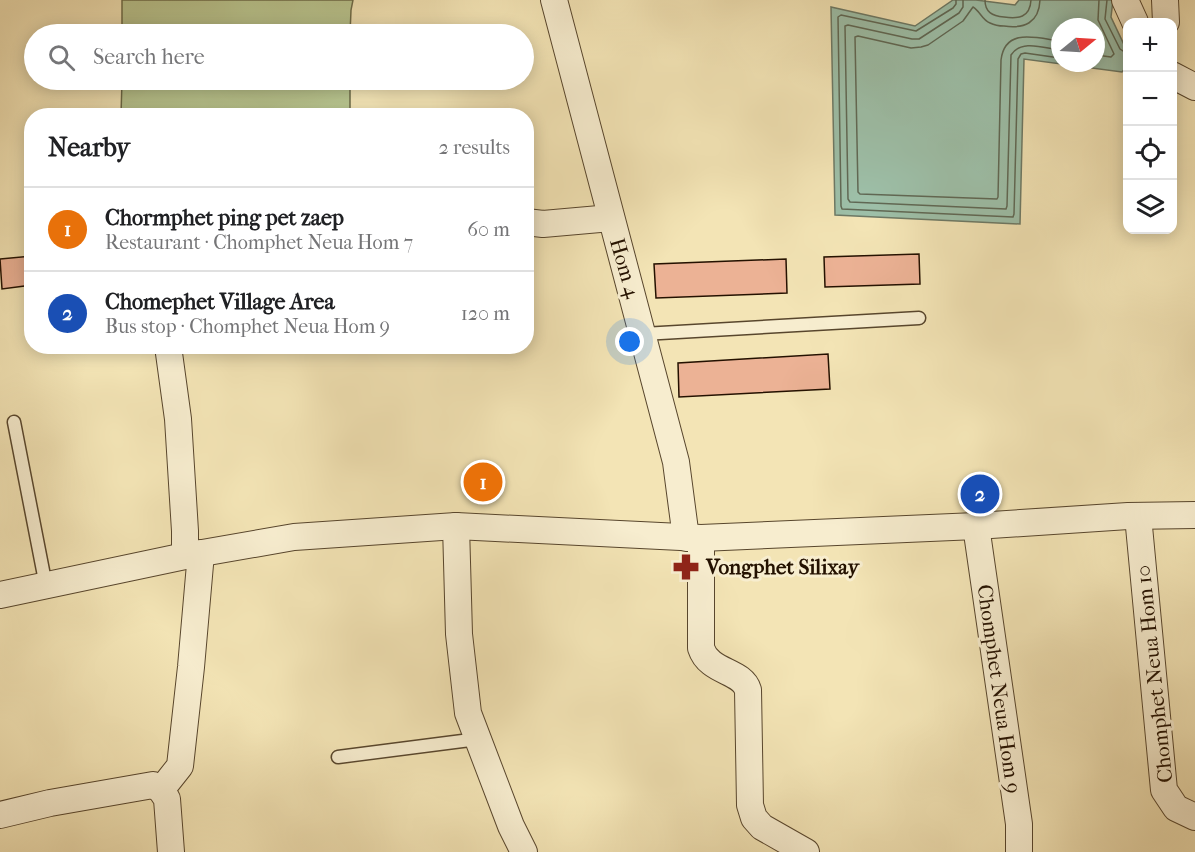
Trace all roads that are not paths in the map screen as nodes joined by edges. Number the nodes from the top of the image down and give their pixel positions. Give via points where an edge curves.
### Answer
1 (554, 0) edge
2 (1125, 0) edge
3 (1166, 0) edge
4 (1133, 18) edge
5 (1166, 18) edge
6 (1177, 77) edge
7 (1195, 87) edge
8 (610, 218) junction
9 (534, 223) edge
10 (919, 318) dead end
11 (643, 334) junction
12 (169, 354) edge
13 (14, 422) dead end
14 (1195, 515) edge
15 (1138, 516) junction
16 (456, 526) junction
17 (976, 526) junction
18 (693, 538) junction
19 (193, 554) junction
20 (46, 586) junction
21 (0, 595) edge
22 (478, 740) junction
23 (338, 757) dead end
24 (161, 789) junction
25 (0, 815) edge
26 (1195, 817) edge
27 (171, 852) edge
28 (524, 852) edge
29 (806, 852) edge
30 (1020, 852) edge

1 - 8 street, Hom 4
2 - 4 street
3 - 5 street
6 - 7 street
8 - 9 street
8 - 11 street, Hom 4
10 - 11 lane
11 - 18 street, Hom 4
12 - 19 street via 178,419 185,531
13 - 20 lane
14 - 15 street
15 - 17 street
15 - 26 street, Chomphet Neua Hom 10 via 1164,790 1176,808
16 - 18 street
16 - 19 street via 294,537
16 - 22 street via 459,634 468,713
17 - 18 street
17 - 30 street, Chomphet Neua Hom 9
18 - 29 street, Hom 4 via 704,657 745,682 748,690 750,805 754,818 762,827
19 - 20 street
19 - 24 street via 180,766
20 - 21 street
22 - 23 lane
22 - 28 street
24 - 25 street via 153,785
24 - 27 street via 167,799

